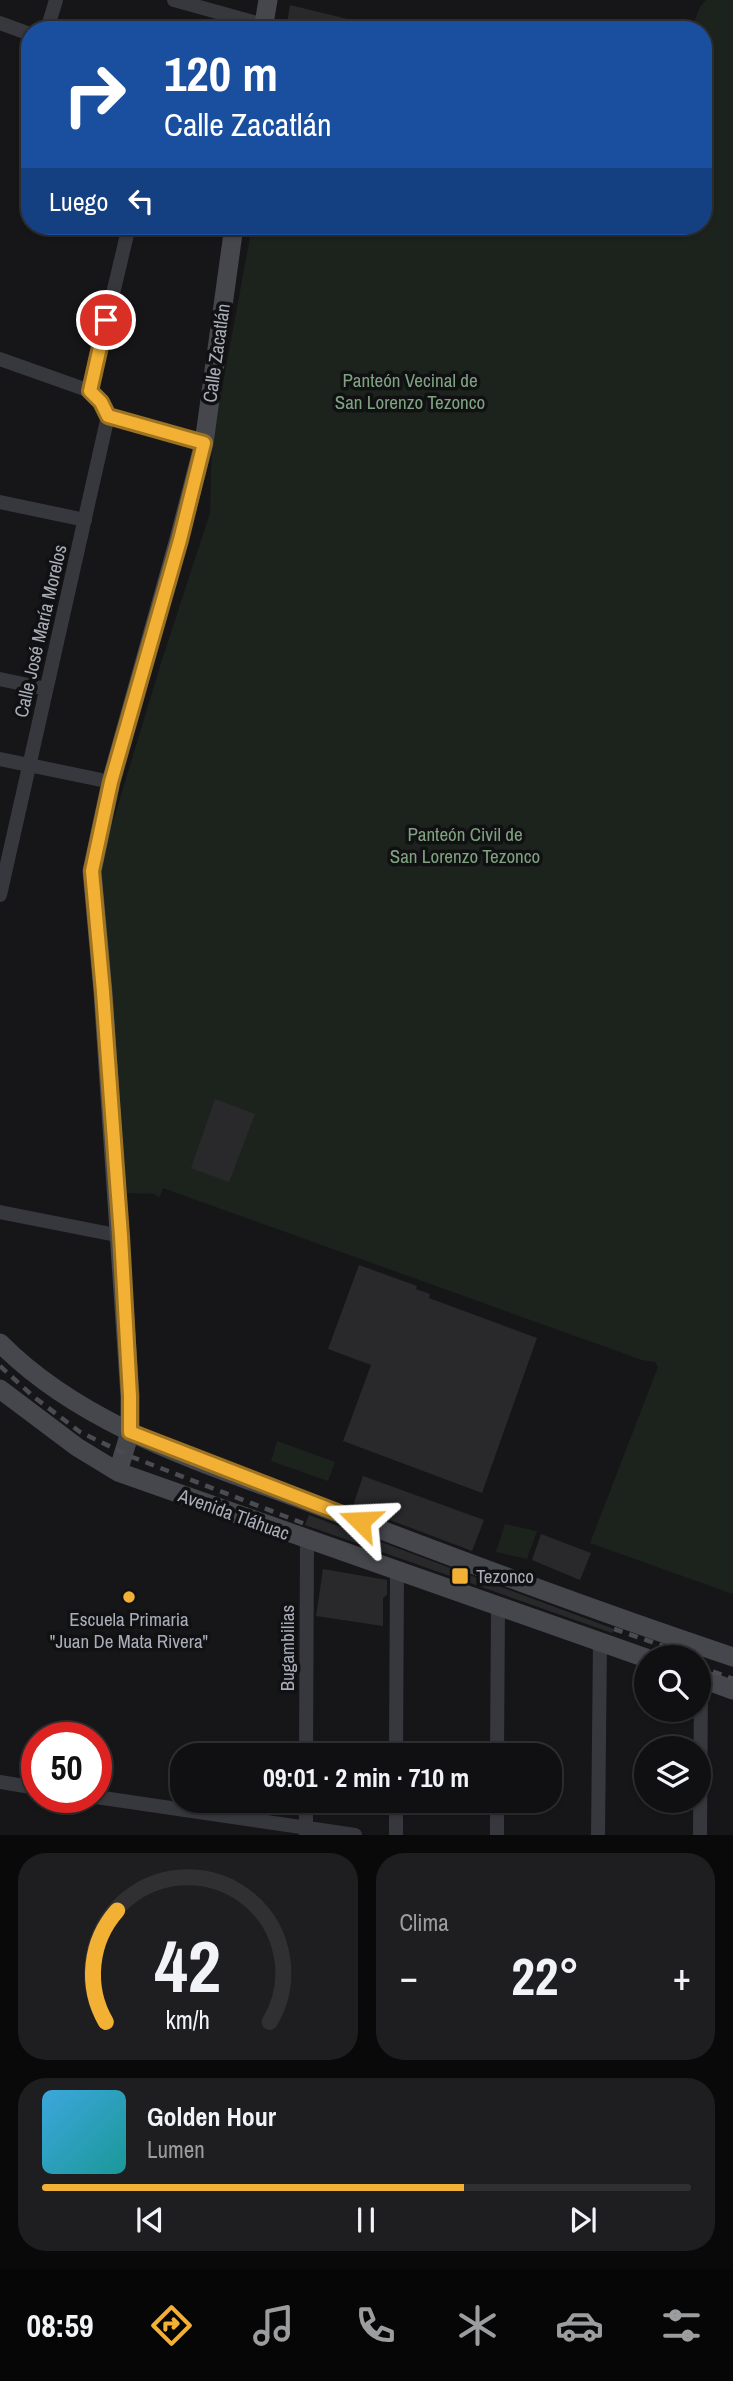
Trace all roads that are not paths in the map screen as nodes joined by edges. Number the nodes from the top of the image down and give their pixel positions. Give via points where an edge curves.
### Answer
1 (56, 0) edge
2 (174, 0) edge
3 (268, 0) edge
4 (50, 21) edge
5 (241, 21) edge
6 (264, 21) edge
7 (0, 23) edge
8 (21, 31) edge
9 (127, 235) edge
10 (233, 235) edge
11 (0, 359) edge
12 (90, 391) junction
13 (108, 416) junction
14 (204, 443) junction
15 (0, 502) edge
16 (85, 520) junction
17 (0, 680) edge
18 (46, 689) junction
19 (0, 759) edge
20 (29, 765) junction
21 (111, 782) junction
22 (0, 895) edge
23 (0, 1212) edge
24 (121, 1236) junction
25 (0, 1343) edge
26 (0, 1389) edge
27 (130, 1432) junction
28 (118, 1472) junction
29 (307, 1540) junction
30 (397, 1570) junction
31 (498, 1605) junction
32 (600, 1641) junction
33 (634, 1654) edge
34 (733, 1657) edge
35 (711, 1682) edge
36 (733, 1690) edge
37 (700, 1722) edge
38 (306, 1743) edge
39 (396, 1743) edge
40 (497, 1743) edge
41 (0, 1782) edge
42 (21, 1785) edge
43 (112, 1800) edge
44 (306, 1813) edge
45 (396, 1813) edge
46 (497, 1813) edge
47 (305, 1832) edge
48 (355, 1835) edge
49 (396, 1835) edge
50 (497, 1835) edge
51 (598, 1835) edge
52 (700, 1835) edge

1 - 4 street
2 - 5 street
3 - 6 main road
7 - 8 street
9 - 12 street
10 - 14 main road, Calle Zacatlán
11 - 12 street
12 - 13 street
13 - 14 street
13 - 16 street, Calle José María Morelos
14 - 21 main road, Calle Zacatlán
15 - 16 street
16 - 18 street, Calle José María Morelos
17 - 18 street
18 - 20 street, Calle José María Morelos
19 - 20 street
20 - 21 street
20 - 22 street, Calle José María Morelos
21 - 24 main road, Calle Zacatlán via 92,871
23 - 24 street
24 - 27 main road, Calle Zacatlán
25 - 27 main road, Avenida Tláhuac via 54,1390
26 - 28 main road, Avenida Tláhuac
27 - 28 main road, Calle Zacatlán
27 - 34 main road, Avenida Tláhuac via 479,1567
28 - 29 main road, Avenida Tláhuac
29 - 30 main road, Avenida Tláhuac
29 - 38 street, Bugambilias
30 - 31 main road, Avenida Tláhuac
30 - 39 street
31 - 32 main road, Avenida Tláhuac
31 - 40 street
32 - 33 main road, Avenida Tláhuac
32 - 51 street
35 - 36 main road
37 - 52 street
41 - 42 street
43 - 47 street
44 - 47 street
45 - 49 street
46 - 50 street
47 - 48 street

